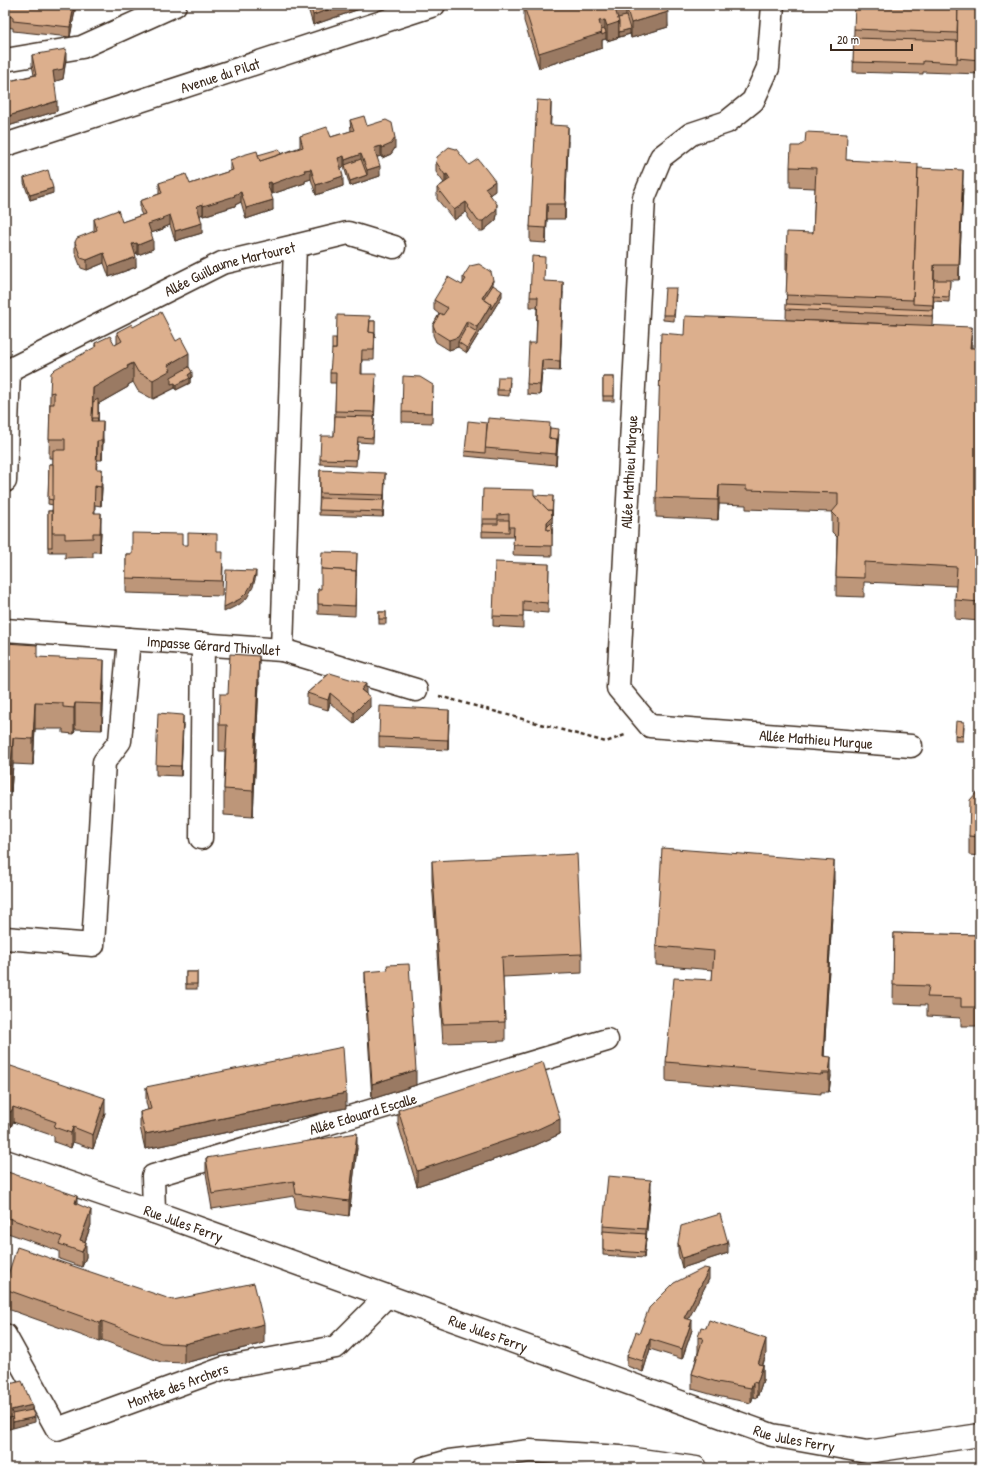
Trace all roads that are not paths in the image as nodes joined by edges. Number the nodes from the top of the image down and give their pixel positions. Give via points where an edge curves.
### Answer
1 (175, 5) edge
2 (434, 5) edge
3 (773, 5) edge
4 (5, 60) edge
5 (5, 145) edge
6 (295, 246) junction
7 (394, 247) dead end
8 (5, 481) edge
9 (5, 630) edge
10 (129, 639) junction
11 (203, 644) junction
12 (282, 650) junction
13 (416, 690) road end
14 (911, 746) dead end
15 (201, 838) dead end
16 (5, 938) edge
17 (606, 1040) dead end
18 (5, 1161) edge
19 (154, 1212) junction
20 (387, 1296) junction
21 (5, 1335) edge
22 (980, 1435) edge
23 (424, 1468) edge
24 (696, 1468) edge

1 - 4 main road via 82,47
2 - 5 main road, Avenue du Pilat
3 - 14 main road, Allée Mathieu Murgue via 768,68 753,101 727,122 691,134 661,157 644,198 618,688 650,726
6 - 7 main road via 348,233
6 - 8 main road, Allée Guillaume Martouret via 222,263 9,370
6 - 12 main road, Allée Guillaume Martouret
9 - 10 main road, Impasse Gérard Thivollet
10 - 11 main road, Impasse Gérard Thivollet
10 - 16 main road via 120,741 104,762 93,945
11 - 12 main road, Impasse Gérard Thivollet
11 - 15 main road
12 - 13 main road, Impasse Gérard Thivollet
17 - 19 main road, Allée Edouard Escalle via 153,1176
18 - 19 main road, Rue Jules Ferry
19 - 20 main road, Rue Jules Ferry
20 - 21 main road, Montée des Archers via 336,1347 224,1368 57,1429
20 - 22 main road, Rue Jules Ferry via 772,1435 867,1452
23 - 24 main road via 448,1461 530,1451 620,1457

